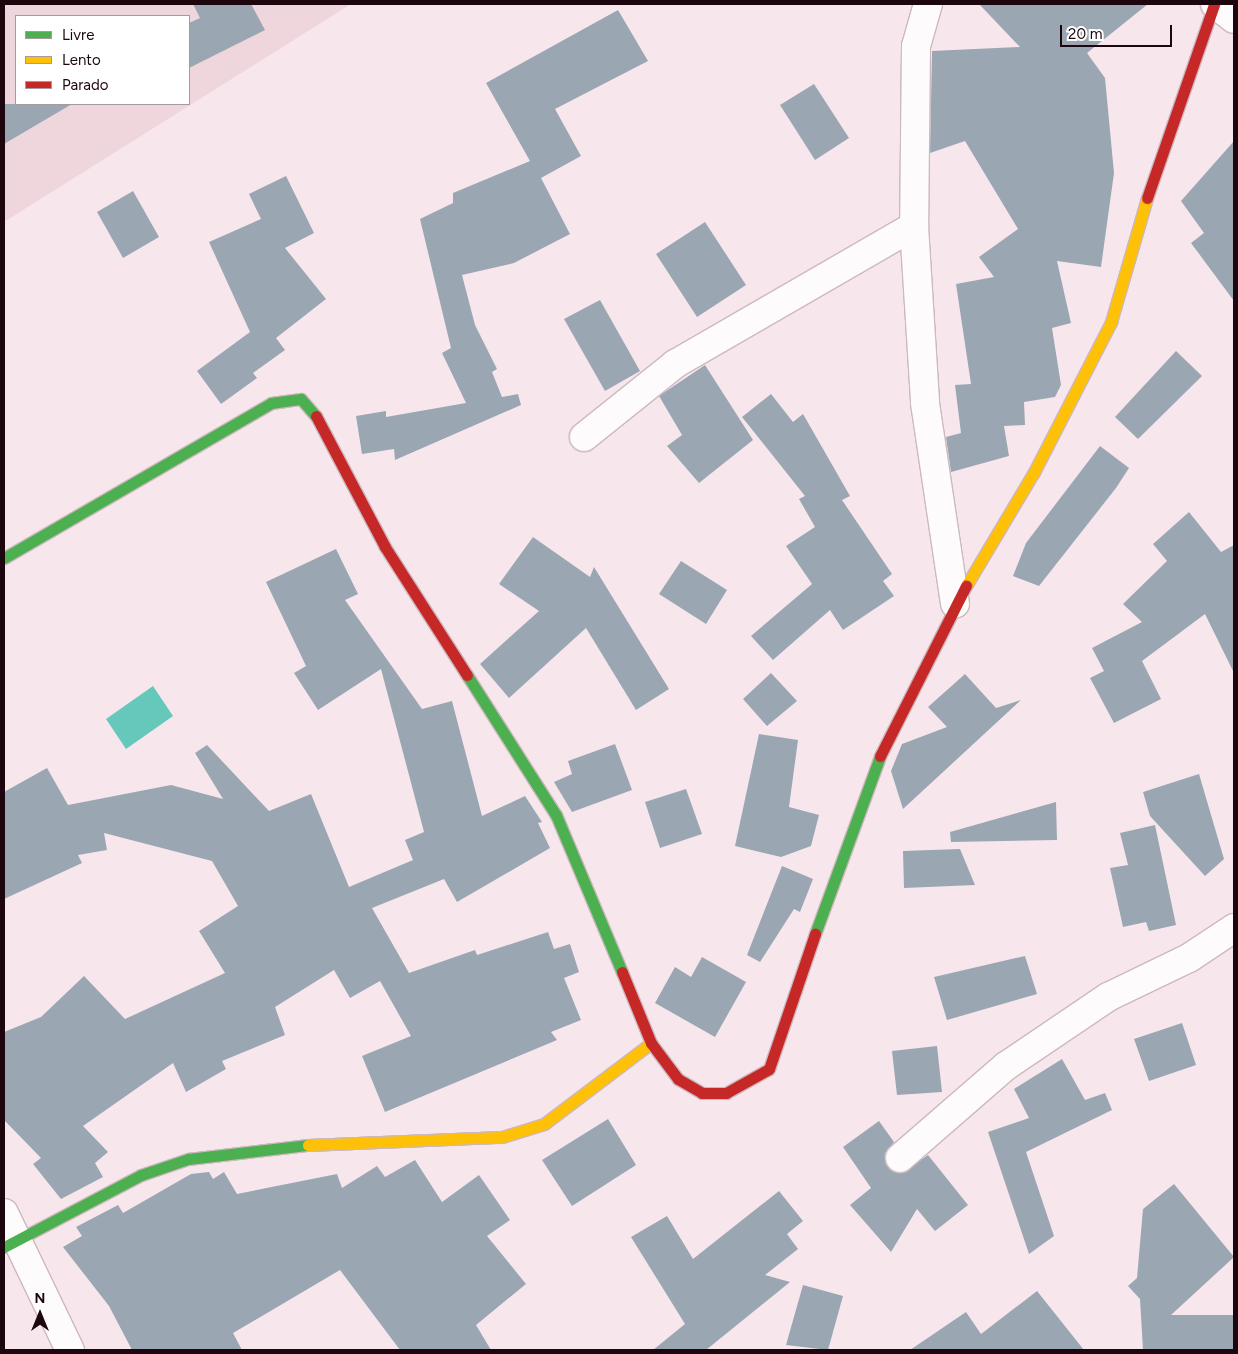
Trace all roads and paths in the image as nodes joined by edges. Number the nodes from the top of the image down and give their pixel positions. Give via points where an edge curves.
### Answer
1 (928, 4) edge
2 (1215, 4) edge
3 (1234, 19) edge
4 (914, 226) junction
5 (584, 437) dead end
6 (4, 558) edge
7 (955, 604) junction
8 (1234, 928) edge
9 (651, 1043) junction
10 (900, 1158) dead end
11 (4, 1213) edge
12 (11, 1244) edge
13 (70, 1350) edge

1 - 4 street via 916,46
2 - 3 street
2 - 7 street via 1158,162 1111,322 1034,472
4 - 5 street via 675,364
4 - 7 street via 925,403
6 - 9 street via 271,403 301,399 310,405 385,547 556,815
7 - 9 street via 881,756 769,1069 749,1084 726,1093 702,1093 678,1079
8 - 10 street via 1189,958 1108,997 1006,1066
9 - 12 street via 544,1124 502,1137 329,1142 188,1159 141,1175
11 - 12 street
12 - 13 street

